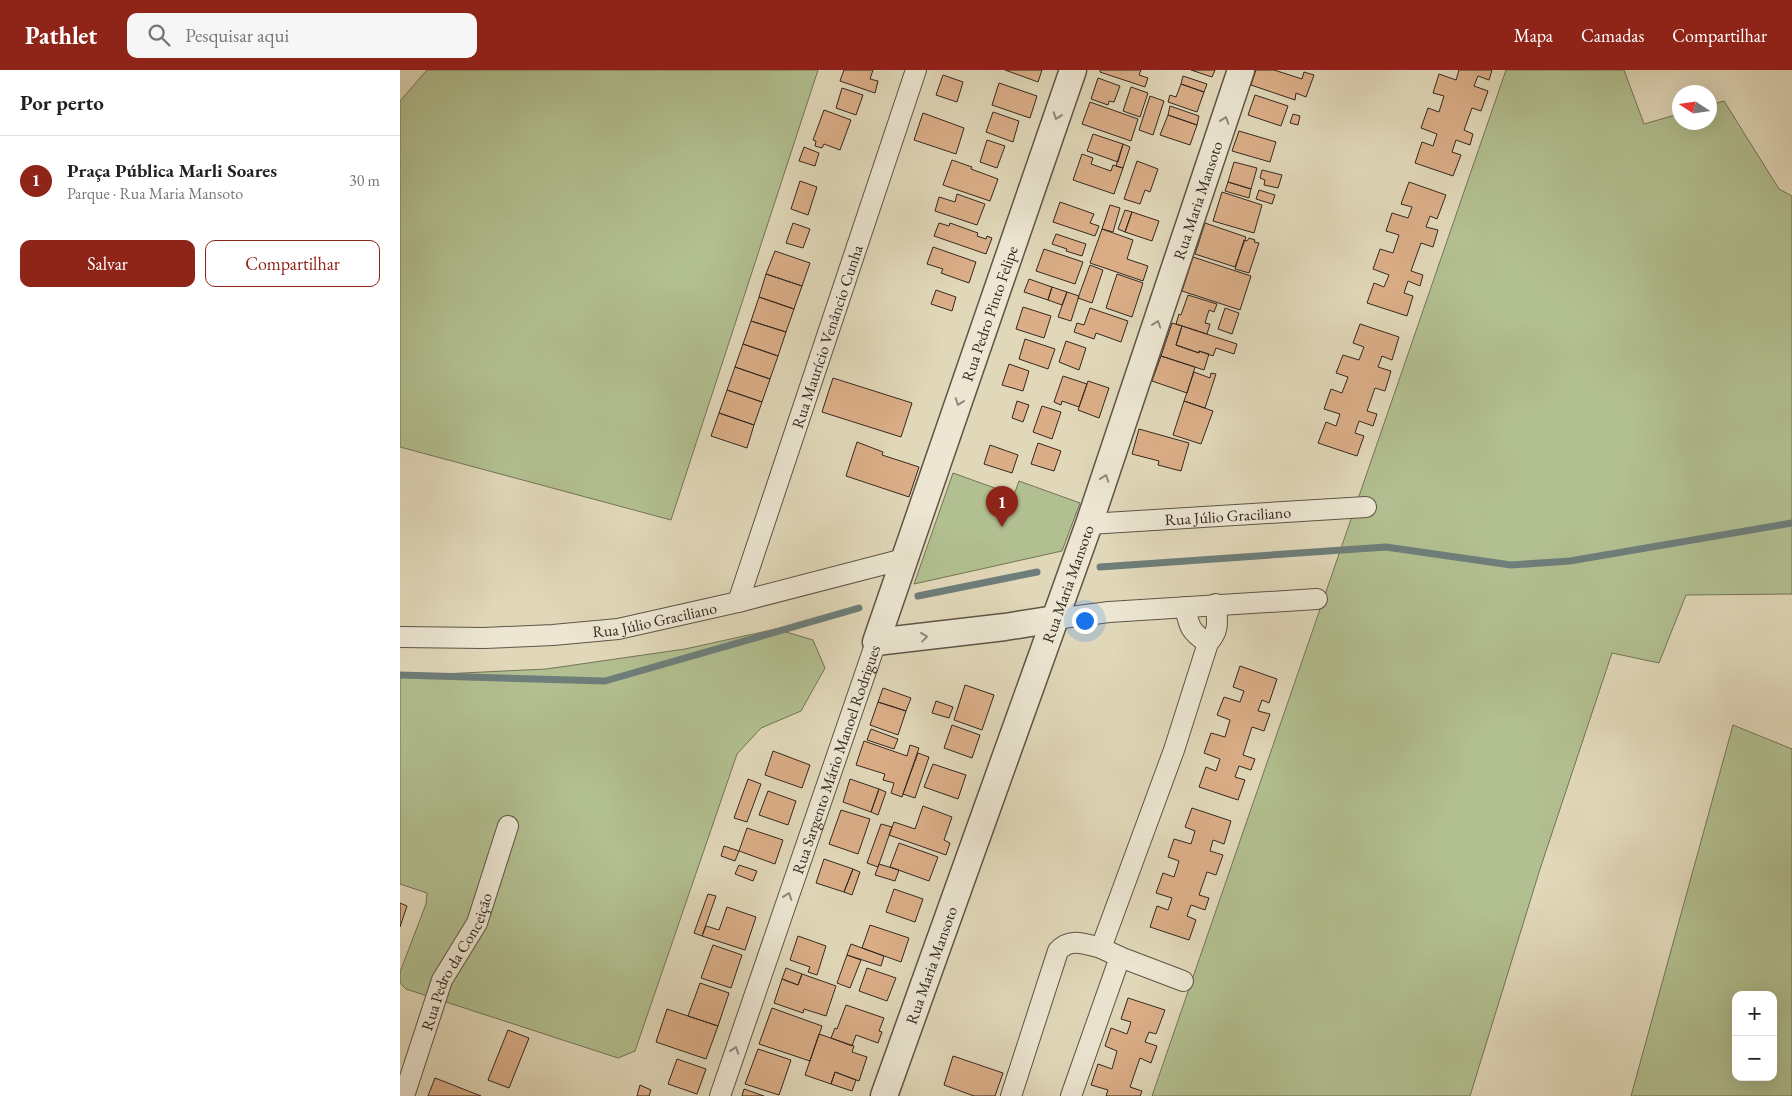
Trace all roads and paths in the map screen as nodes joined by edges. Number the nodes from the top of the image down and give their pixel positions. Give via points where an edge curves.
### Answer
1 (916, 70) edge
2 (1073, 70) edge
3 (1241, 70) edge
4 (1366, 507) dead end
5 (1089, 524) junction
6 (904, 559) junction
7 (1317, 599) dead end
8 (738, 602) junction
9 (1216, 604) junction
10 (1185, 606) junction
11 (1055, 619) junction
12 (400, 637) edge
13 (876, 642) junction
14 (1208, 643) junction
15 (508, 826) dead end
16 (1101, 948) junction
17 (1120, 957) junction
18 (1183, 981) dead end
19 (404, 1096) edge
20 (720, 1096) edge
21 (884, 1096) edge
22 (1011, 1096) edge
23 (1071, 1096) edge

1 - 8 street, Rua Maurício Venâncio Cunha
2 -> 6 street, Rua Pedro Pinto Felipe
5 -> 3 street, Rua Maria Mansoto
4 - 5 street, Rua Júlio Graciliano
5 - 11 street, Rua Maria Mansoto
6 - 8 street, Rua Júlio Graciliano
6 - 13 street, Rua Pedro Pinto Felipe
7 - 9 street, Rua Sargento Mário Manoel Rodrigues
8 - 12 street, Rua Júlio Graciliano via 609,630 484,638
9 - 10 street, Rua Sargento Mário Manoel Rodrigues
9 - 14 street via 1216,634
10 - 11 street, Rua Sargento Mário Manoel Rodrigues
10 - 14 street via 1193,633
13 -> 11 street, Rua Sargento Mário Manoel Rodrigues
11 - 21 street, Rua Maria Mansoto
20 -> 13 street, Rua Sargento Mário Manoel Rodrigues
14 - 16 street via 1174,750
15 - 19 street, Rua Pedro da Conceição via 477,922 442,980
16 - 17 street
16 - 22 street via 1073,942 1063,945 1058,951
17 - 18 street
17 - 23 street

